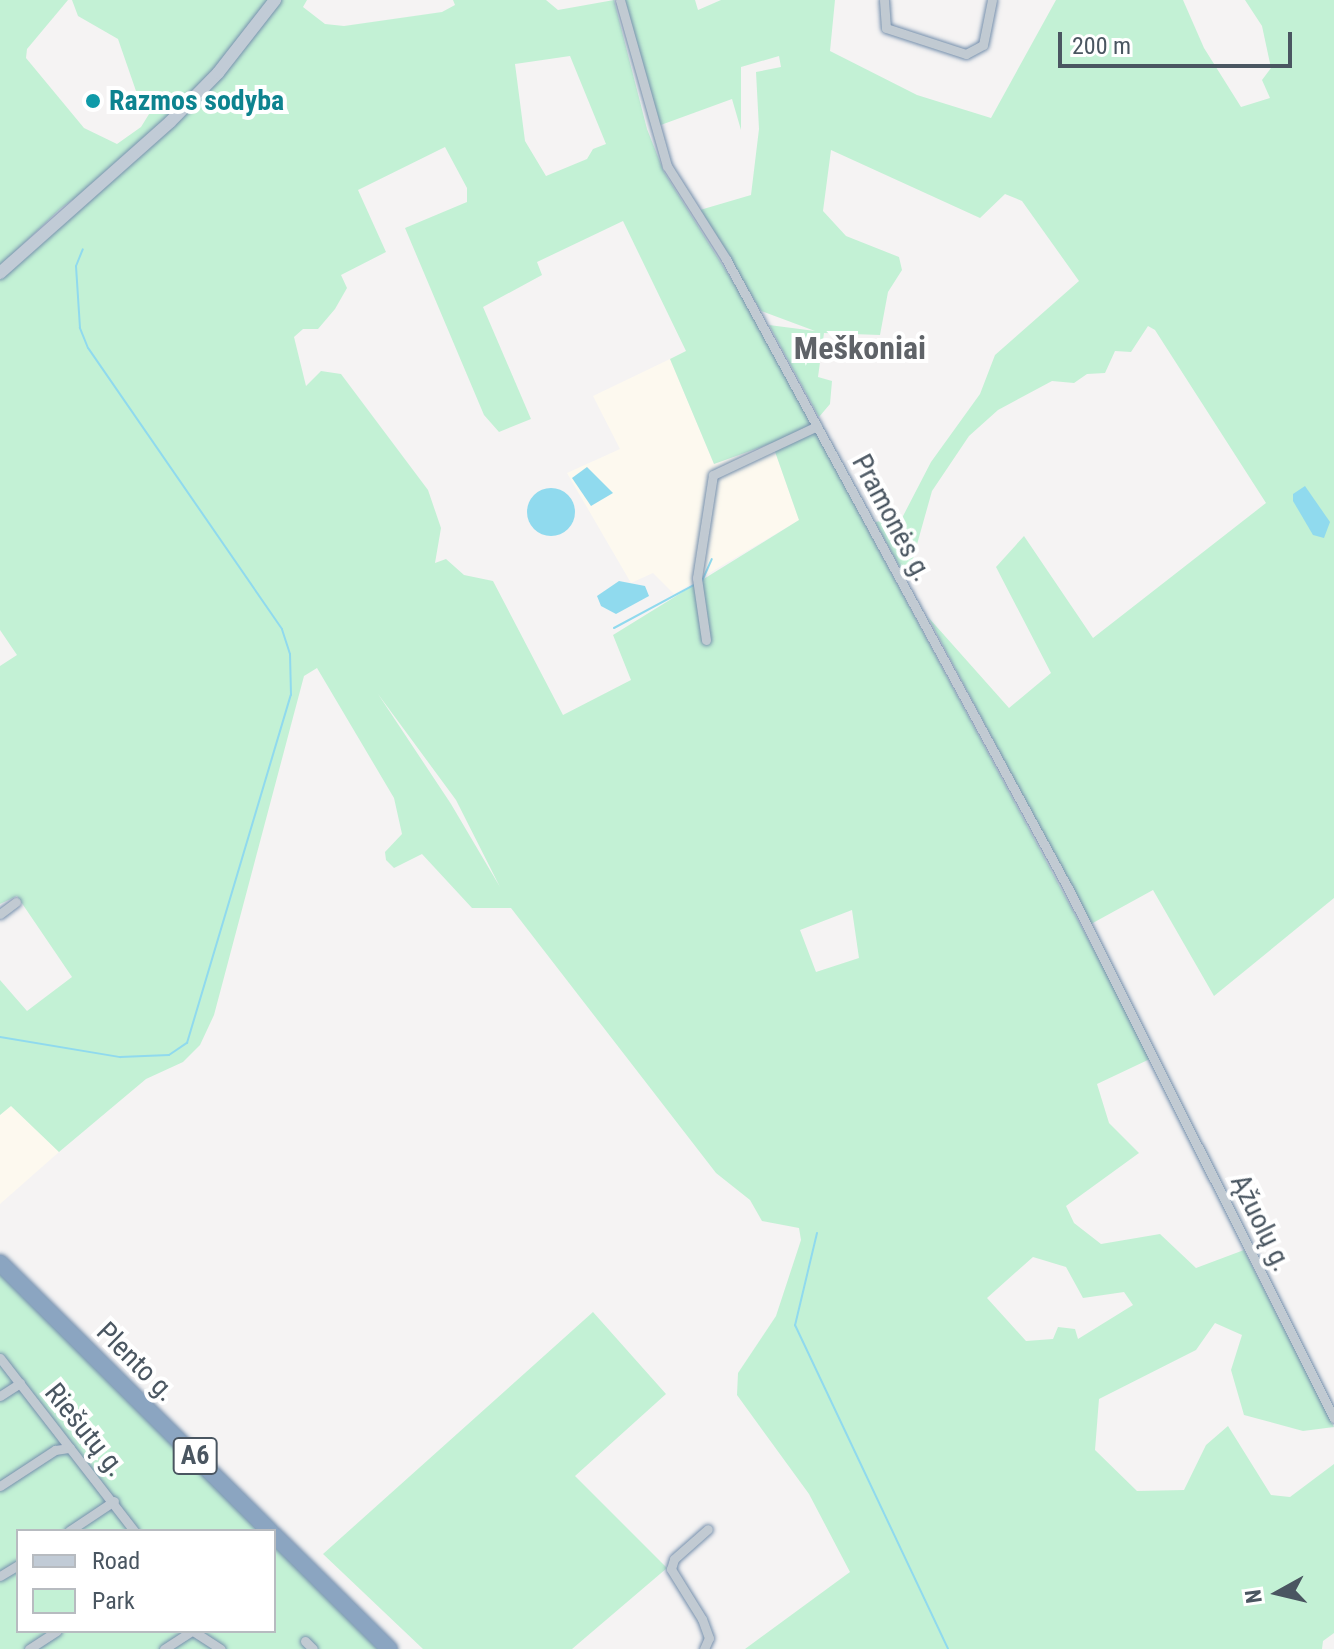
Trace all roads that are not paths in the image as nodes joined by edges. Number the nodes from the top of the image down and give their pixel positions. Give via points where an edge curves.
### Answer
1 (275, 0) edge
2 (620, 0) edge
3 (884, 0) edge
4 (992, 0) edge
5 (0, 273) edge
6 (817, 426) junction
7 (706, 640) dead end
8 (16, 902) dead end
9 (0, 914) edge
10 (1151, 1048) joint
11 (0, 1263) edge
12 (0, 1358) edge
13 (20, 1383) junction
14 (0, 1396) edge
15 (1334, 1418) edge
16 (70, 1448) junction
17 (0, 1486) edge
18 (114, 1501) junction
19 (72, 1529) edge
20 (133, 1529) edge
21 (268, 1529) edge
22 (708, 1529) dead end
23 (276, 1537) edge
24 (54, 1633) edge
25 (189, 1633) edge
26 (195, 1633) edge
27 (305, 1641) dead end
28 (29, 1649) edge
29 (164, 1649) edge
30 (221, 1649) edge
31 (313, 1649) edge
32 (389, 1649) edge
33 (704, 1649) edge

1 - 5 main road via 218,73 170,122
2 - 6 street, Pramonės g. via 667,166 726,259
3 - 4 street via 886,28 966,54 983,45
6 - 7 street via 713,475 697,578
6 - 10 street, Pramonės g.
8 - 9 street
10 - 15 street, Ąžuolų g.
11 - 21 highway, Plento g. / A6
12 - 13 street, Riešutų g.
13 - 14 street
13 - 16 street, Riešutų g.
16 - 17 street via 55,1450
16 - 18 street, Riešutų g.
18 - 19 street
18 - 20 street, Riešutų g.
22 - 33 street via 674,1559 671,1569 702,1619 709,1638
23 - 32 highway, Plento g. / A6
24 - 28 street
25 - 29 street
26 - 30 street
27 - 31 street

